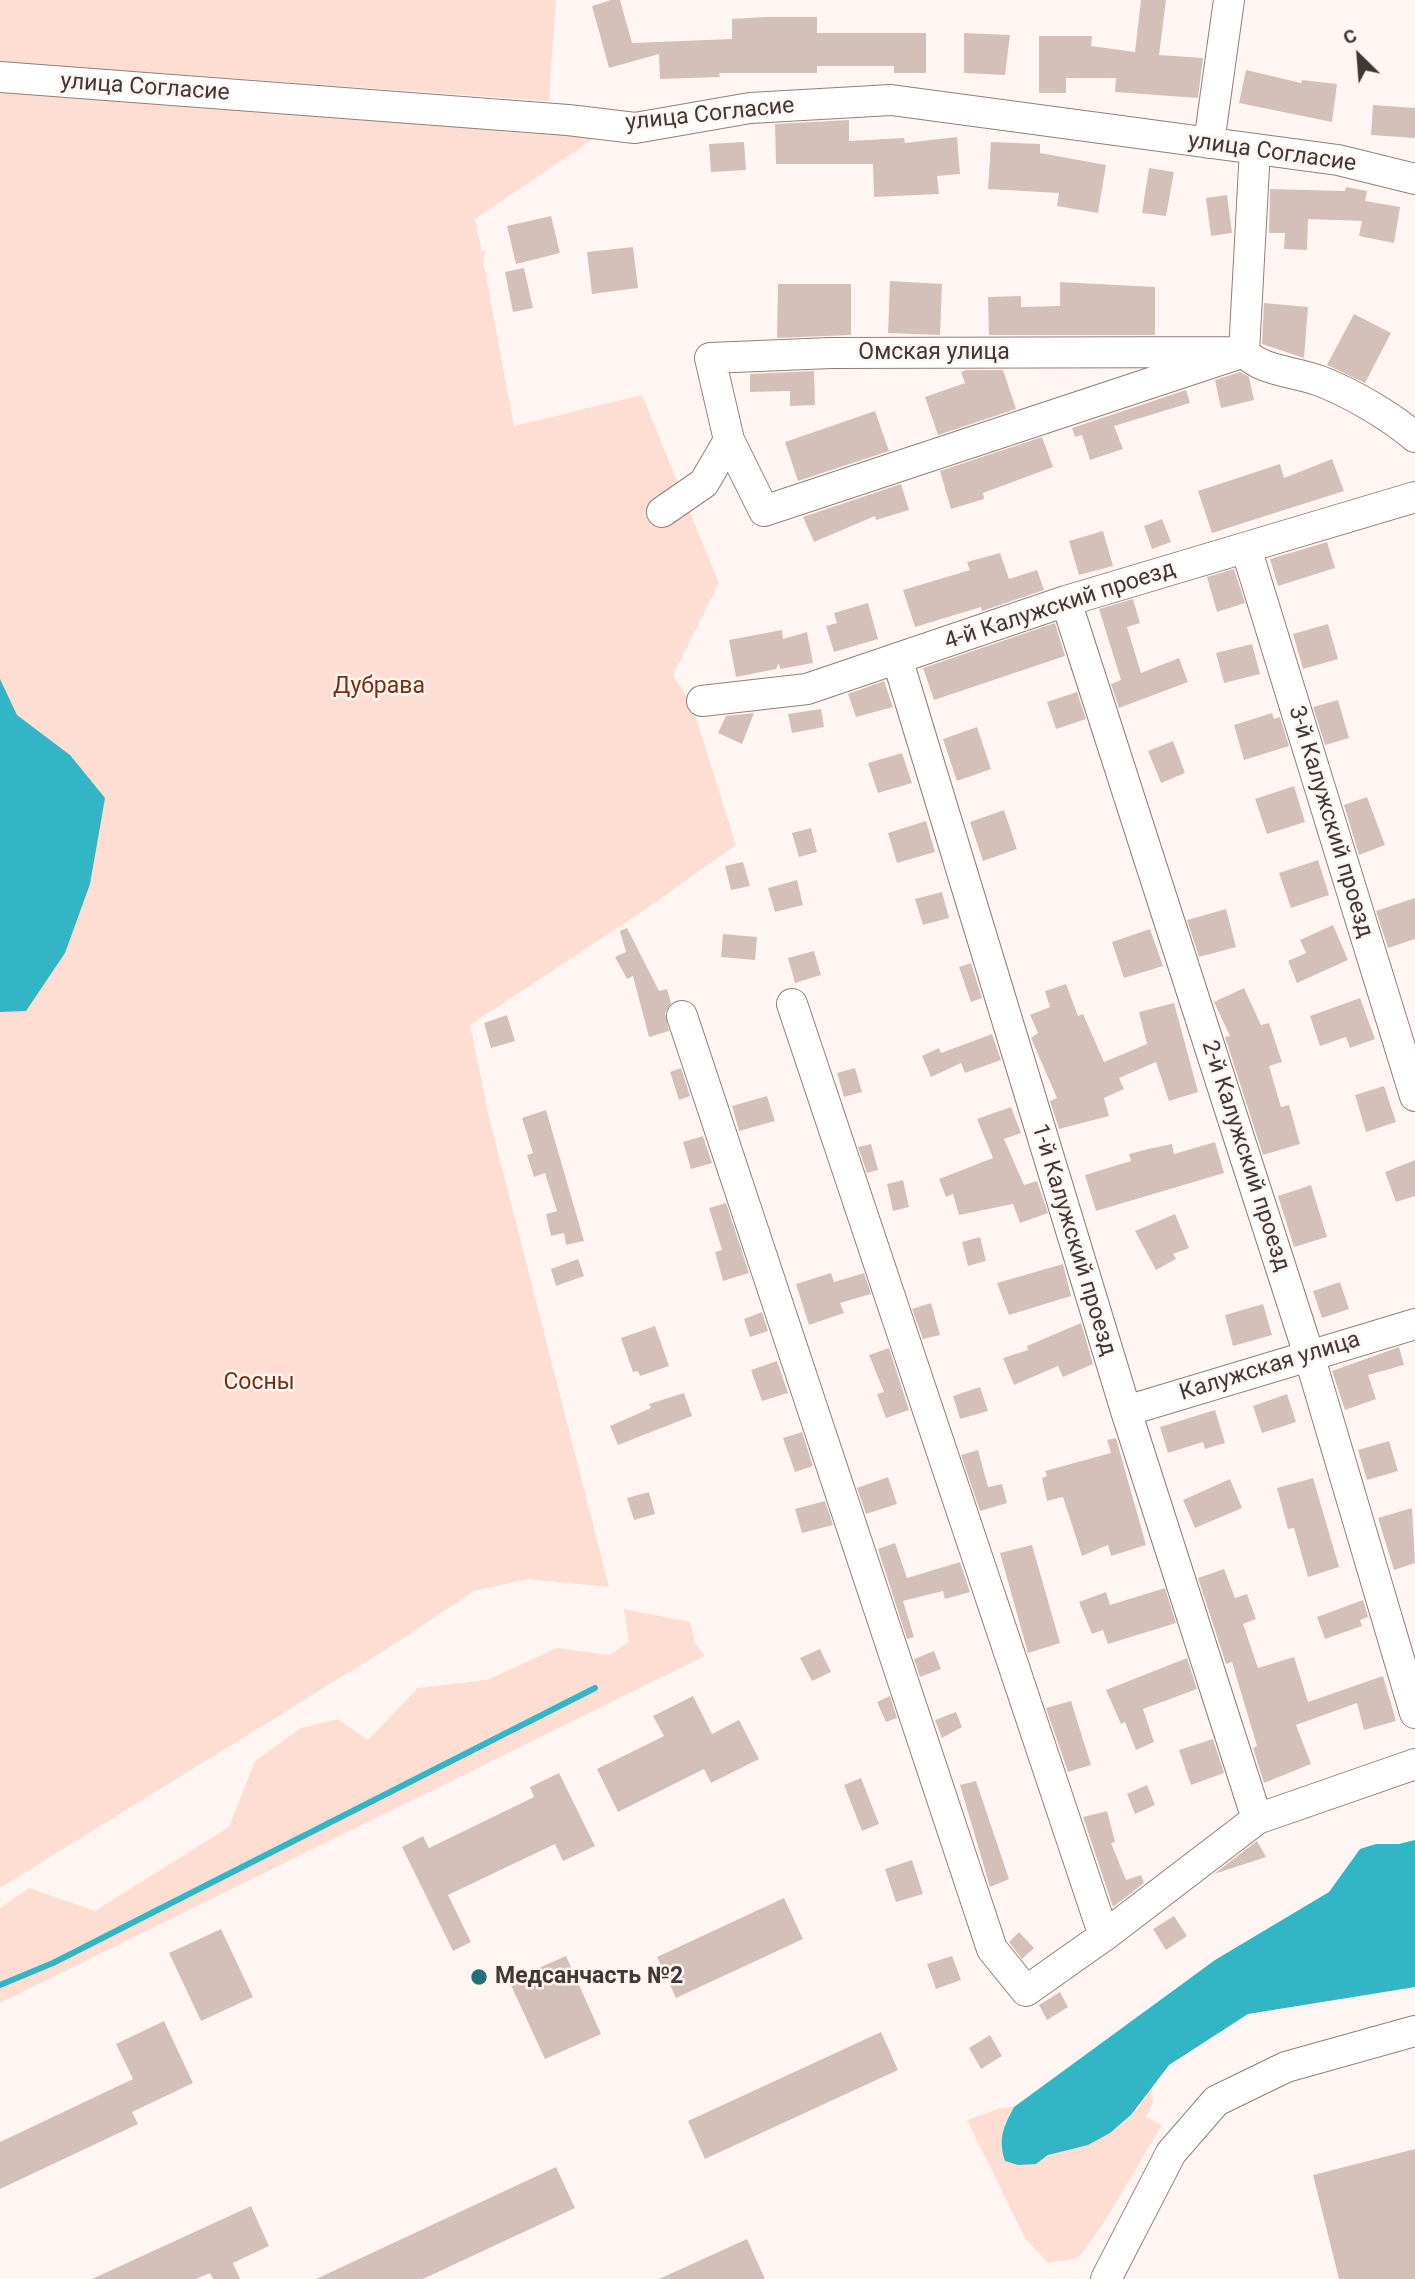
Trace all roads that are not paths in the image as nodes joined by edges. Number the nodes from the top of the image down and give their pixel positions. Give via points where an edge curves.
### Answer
1 (1229, 0) edge
2 (0, 77) edge
3 (1209, 143) junction
4 (1255, 149) junction
5 (1415, 179) edge
6 (1244, 352) junction
7 (1415, 437) edge
8 (729, 440) junction
9 (1415, 497) edge
10 (662, 512) dead end
11 (1245, 548) junction
12 (1066, 601) junction
13 (897, 658) junction
14 (702, 701) dead end
15 (792, 1004) dead end
16 (681, 1016) dead end
17 (1415, 1096) edge
18 (1415, 1324) edge
19 (1309, 1355) junction
20 (1126, 1411) junction
21 (1415, 1713) edge
22 (1415, 1764) edge
23 (1257, 1819) junction
24 (1104, 1936) junction
25 (1415, 2031) edge
26 (1106, 2279) edge

1 - 3 street
2 - 3 street, улица Согласие via 635,128 750,108 891,100
3 - 4 street, улица Согласие
4 - 5 street, улица Согласие via 1338,160
4 - 6 street
6 - 7 street, Омская улица via 1253,362 1320,381
6 - 8 street, Омская улица via 764,512
6 - 8 street, Омская улица via 831,353 710,358
8 - 10 street via 704,483
9 - 11 street, 4-й Калужский проезд
11 - 12 street, 4-й Калужский проезд
11 - 17 street, 3-й Калужский проезд
12 - 13 street, 4-й Калужский проезд
12 - 19 street, 2-й Калужский проезд
13 - 14 street, 4-й Калужский проезд via 807,689
13 - 20 street, 1-й Калужский проезд
15 - 24 street
16 - 24 street via 992,1949 1026,1991
18 - 19 street, Калужская улица
19 - 20 street, Калужская улица
19 - 21 street, 2-й Калужский проезд
20 - 23 street, 1-й Калужский проезд
22 - 23 street
23 - 24 street
25 - 26 street via 1286,2067 1216,2101 1171,2153

